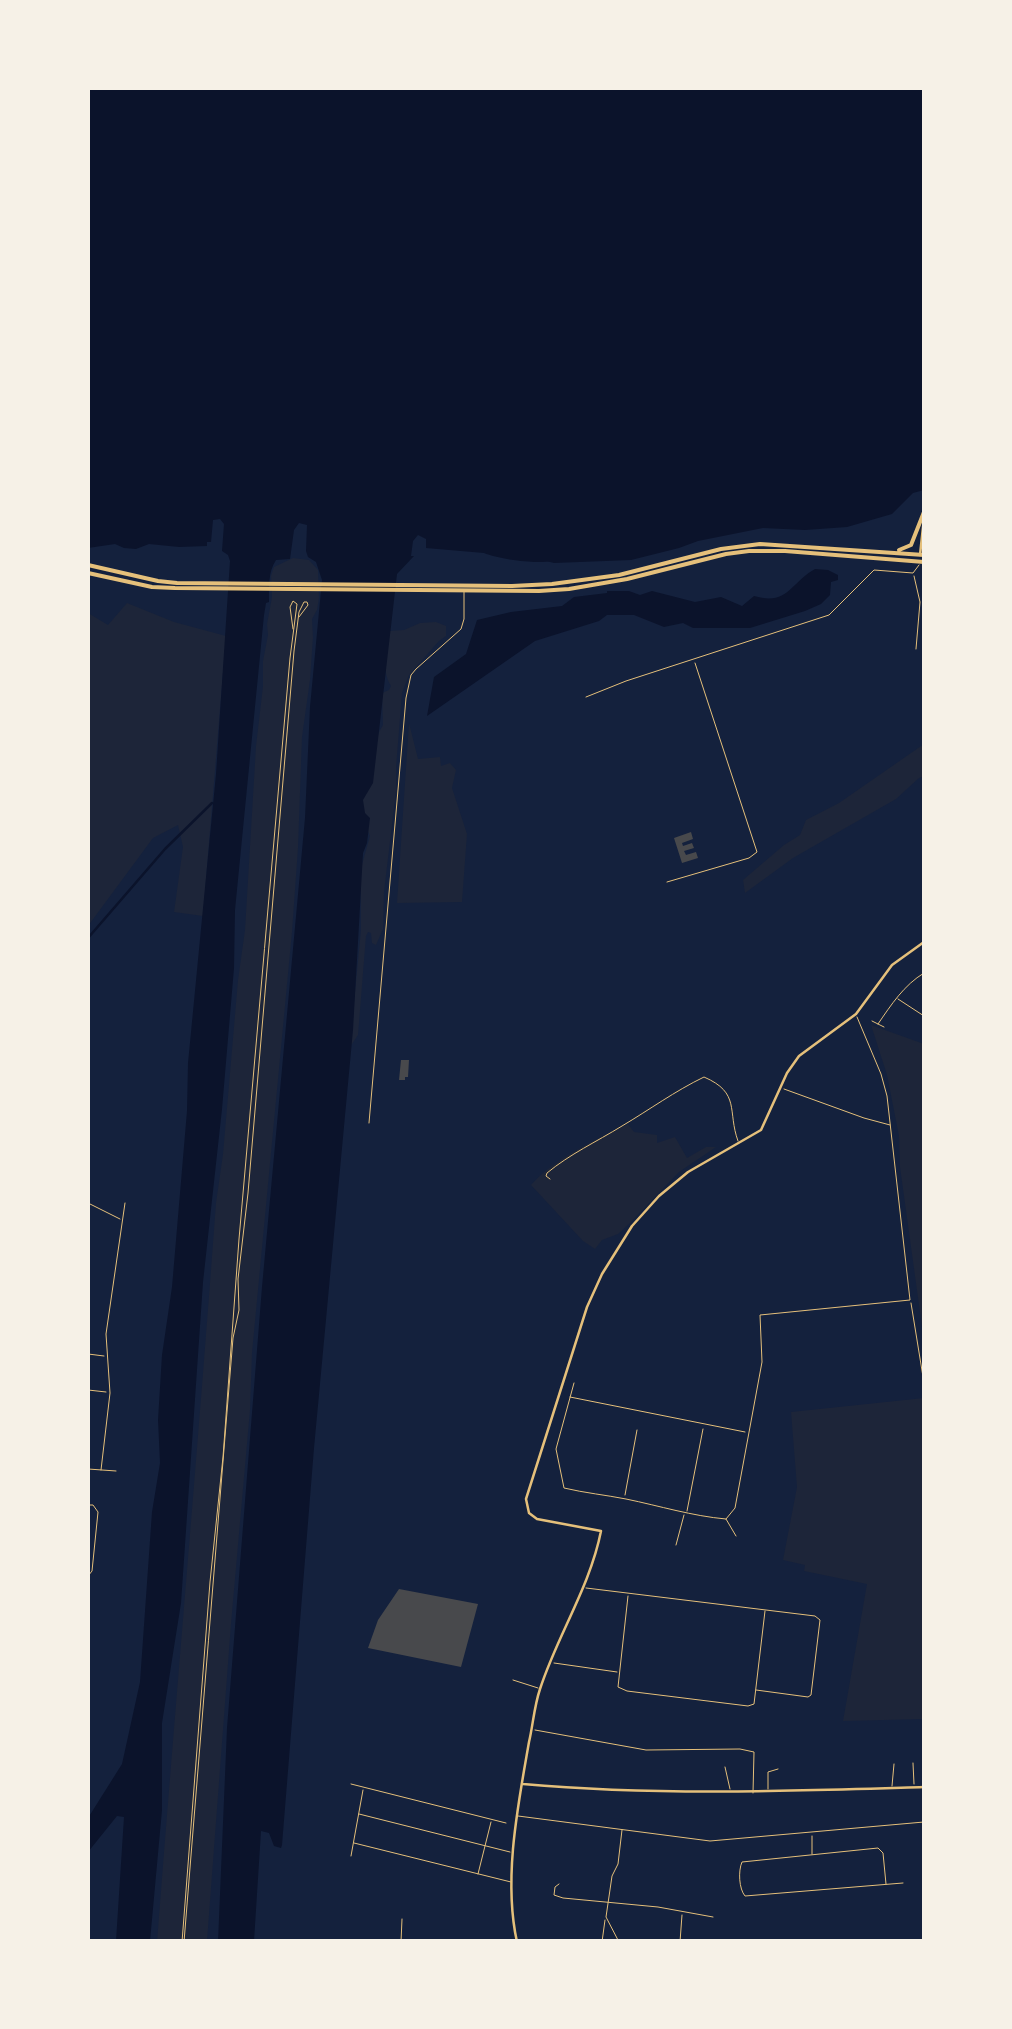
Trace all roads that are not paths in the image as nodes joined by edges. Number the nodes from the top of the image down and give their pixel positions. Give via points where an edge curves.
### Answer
1 (924, 511) edge
2 (890, 552) junction
3 (922, 554) edge
4 (922, 562) edge
5 (88, 565) edge
6 (914, 572) junction
7 (88, 573) edge
8 (215, 586) junction
9 (409, 588) junction
10 (464, 592) junction
11 (916, 649) dead end
12 (694, 660) junction
13 (586, 697) dead end
14 (667, 882) dead end
15 (924, 942) edge
16 (924, 972) edge
17 (896, 998) junction
18 (856, 1014) junction
19 (924, 1016) edge
20 (872, 1021) dead end
21 (878, 1024) junction
22 (884, 1027) dead end
23 (781, 1088) junction
24 (368, 1123) dead end
25 (890, 1125) junction
26 (738, 1142) junction
27 (550, 1179) dead end
28 (88, 1202) edge
29 (125, 1204) dead end
30 (122, 1220) junction
31 (910, 1300) junction
32 (88, 1354) edge
33 (107, 1356) junction
34 (574, 1383) dead end
35 (924, 1384) edge
36 (88, 1390) edge
37 (110, 1393) junction
38 (570, 1397) junction
39 (703, 1425) junction
40 (637, 1430) dead end
41 (748, 1432) junction
42 (88, 1468) edge
43 (102, 1470) junction
44 (116, 1472) dead end
45 (624, 1498) junction
46 (88, 1505) edge
47 (686, 1514) junction
48 (726, 1519) junction
49 (736, 1536) dead end
50 (676, 1546) dead end
51 (88, 1576) edge
52 (583, 1587) junction
53 (628, 1593) junction
54 (766, 1610) junction
55 (551, 1662) junction
56 (618, 1672) junction
57 (513, 1680) dead end
58 (540, 1688) junction
59 (756, 1690) junction
60 (532, 1729) junction
61 (924, 1762) edge
62 (913, 1763) dead end
63 (894, 1764) dead end
64 (725, 1767) dead end
65 (778, 1769) dead end
66 (924, 1778) edge
67 (351, 1784) dead end
68 (522, 1784) junction
69 (364, 1787) junction
70 (924, 1787) edge
71 (892, 1788) junction
72 (914, 1788) junction
73 (731, 1792) junction
74 (752, 1792) junction
75 (768, 1792) junction
76 (359, 1814) junction
77 (518, 1816) junction
78 (492, 1819) junction
79 (924, 1822) edge
80 (506, 1823) dead end
81 (622, 1830) junction
82 (812, 1832) junction
83 (354, 1843) junction
84 (486, 1846) junction
85 (514, 1852) junction
86 (812, 1854) junction
87 (351, 1856) dead end
88 (478, 1874) junction
89 (511, 1882) junction
90 (903, 1883) dead end
91 (559, 1884) dead end
92 (886, 1884) junction
93 (608, 1902) junction
94 (680, 1912) junction
95 (606, 1917) junction
96 (713, 1917) dead end
97 (402, 1920) dead end
98 (401, 1942) edge
99 (516, 1942) edge
100 (602, 1942) edge
101 (620, 1942) edge
102 (680, 1942) edge

1 - 2 main road via 911,545
1 - 3 street
2 - 3 main road
2 - 9 main road via 746,545 569,583
3 - 4 street
4 - 6 street
4 - 10 main road via 748,551 568,589
5 - 8 main road
6 - 11 street via 920,602
6 - 12 street via 874,570 829,615
7 - 8 main road via 152,587
8 - 9 main road
9 - 10 main road
10 - 24 street via 461,629 416,669 406,698
12 - 13 street
12 - 14 street via 757,852
15 - 18 street via 892,965
16 - 17 street
17 - 19 street
17 - 21 street
18 - 23 street via 798,1056
18 - 25 street via 881,1074
20 - 21 street
21 - 22 street
23 - 25 street
23 - 26 street via 761,1130
25 - 31 street
26 - 27 street via 732,1099 704,1077 569,1155 547,1172
26 - 52 street via 659,1196 620,1243 587,1307 526,1500 537,1519 601,1531
28 - 30 street
29 - 30 street
30 - 33 street
31 - 35 street
31 - 41 street via 760,1315 762,1362
32 - 33 street
33 - 37 street
34 - 38 street
36 - 37 street
37 - 43 street
38 - 39 street
38 - 45 street via 556,1449 564,1488
39 - 41 street
39 - 47 street
40 - 45 street
41 - 48 street via 735,1508
42 - 43 street
43 - 44 street
45 - 47 street
46 - 51 street via 98,1512
47 - 48 street
47 - 50 street
48 - 49 street
52 - 53 street
52 - 55 street
53 - 54 street
53 - 56 street
54 - 59 street
54 - 59 street via 815,1616 820,1629 811,1695
55 - 56 street
55 - 58 street
56 - 59 street via 618,1687 627,1692 748,1706
57 - 58 street
58 - 60 street
60 - 68 street
60 - 74 street via 646,1750 754,1752
61 - 66 street
62 - 72 street
63 - 71 street
64 - 73 street
65 - 75 street via 768,1772
67 - 69 street
68 - 73 street
68 - 77 street
69 - 76 street
69 - 78 street
70 - 72 street
71 - 72 street
71 - 75 street
73 - 74 street
74 - 75 street
76 - 83 street
76 - 84 street
77 - 81 street
77 - 85 street
78 - 80 street
78 - 84 street
79 - 82 street
81 - 82 street via 710,1841
81 - 93 street
82 - 86 street
83 - 87 street
83 - 88 street
84 - 85 street
84 - 88 street
85 - 89 street
86 - 92 street via 878,1848
86 - 92 street via 742,1862 742,1892
88 - 89 street
89 - 99 street
90 - 92 street
91 - 93 street via 554,1895
93 - 94 street
93 - 95 street
94 - 96 street
94 - 102 street
95 - 100 street
95 - 101 street
97 - 98 street

